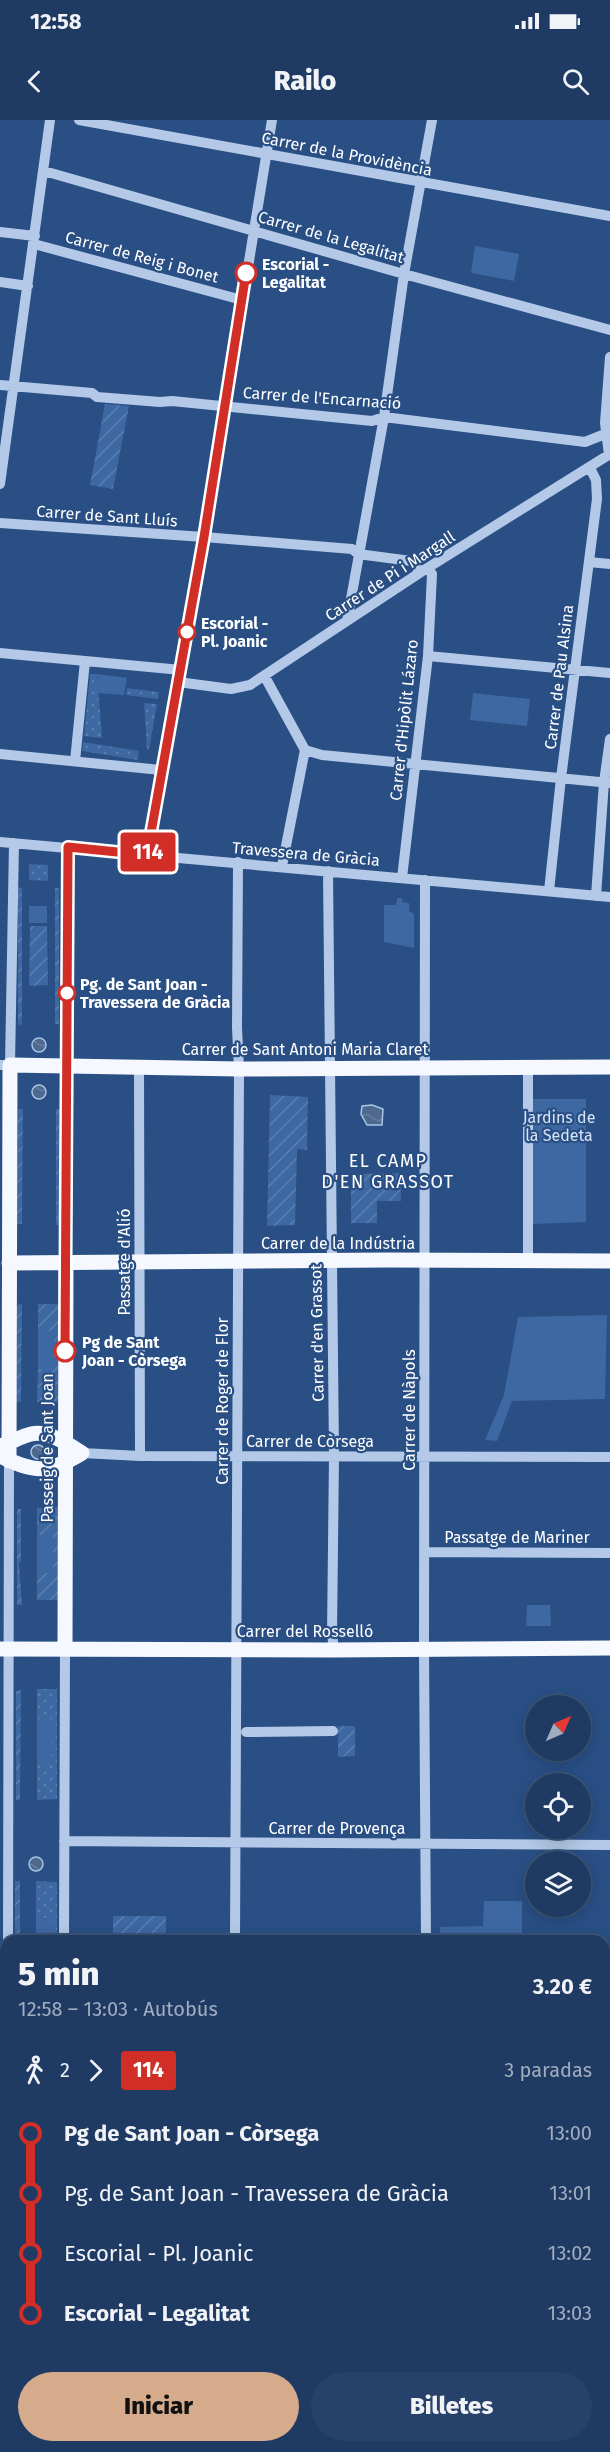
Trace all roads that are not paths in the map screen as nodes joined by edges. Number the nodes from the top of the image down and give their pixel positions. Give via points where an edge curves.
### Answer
1 (50, 120) edge
2 (79, 120) edge
3 (272, 120) edge
4 (432, 120) edge
5 (266, 154) junction
6 (44, 171) junction
7 (420, 183) junction
8 (610, 216) edge
9 (253, 230) junction
10 (0, 232) edge
11 (34, 240) junction
12 (404, 274) junction
13 (0, 282) edge
14 (28, 286) junction
15 (242, 300) junction
16 (610, 330) edge
17 (610, 357) edge
18 (0, 385) edge
19 (14, 387) junction
20 (224, 406) junction
21 (384, 417) junction
22 (605, 434) junction
23 (609, 455) edge
24 (590, 468) junction
25 (0, 484) edge
26 (0, 524) edge
27 (204, 537) junction
28 (361, 554) junction
29 (589, 562) junction
30 (610, 564) edge
31 (425, 570) junction
32 (346, 621) junction
33 (0, 652) edge
34 (428, 656) junction
35 (85, 661) junction
36 (181, 670) junction
37 (575, 670) junction
38 (610, 673) edge
39 (265, 677) junction
40 (178, 682) junction
41 (610, 739) edge
42 (305, 750) junction
43 (0, 754) edge
44 (75, 762) junction
45 (415, 765) junction
46 (161, 770) junction
47 (561, 778) junction
48 (607, 782) edge
49 (0, 842) edge
50 (14, 843) junction
51 (68, 847) junction
52 (147, 855) junction
53 (238, 862) junction
54 (282, 866) junction
55 (328, 871) junction
56 (402, 878) junction
57 (425, 880) junction
58 (549, 891) junction
59 (596, 896) junction
60 (610, 897) edge
61 (5, 1065) edge
62 (67, 1067) junction
63 (139, 1067) junction
64 (424, 1067) junction
65 (528, 1067) junction
66 (610, 1067) edge
67 (329, 1068) junction
68 (239, 1069) junction
69 (424, 1260) junction
70 (528, 1260) junction
71 (238, 1261) junction
72 (331, 1261) junction
73 (610, 1262) edge
74 (5, 1263) edge
75 (139, 1263) junction
76 (66, 1264) junction
77 (66, 1442) junction
78 (5, 1445) edge
79 (82, 1453) junction
80 (140, 1456) junction
81 (237, 1456) junction
82 (334, 1456) junction
83 (423, 1456) junction
84 (610, 1457) edge
85 (5, 1458) edge
86 (66, 1463) junction
87 (424, 1552) junction
88 (610, 1553) edge
89 (610, 1648) edge
90 (4, 1649) edge
91 (65, 1649) junction
92 (236, 1649) junction
93 (424, 1649) junction
94 (334, 1650) junction
95 (333, 1731) dead end
96 (246, 1732) dead end
97 (64, 1841) junction
98 (235, 1842) junction
99 (426, 1843) junction
100 (610, 1845) edge
101 (8, 1935) edge
102 (64, 1935) edge
103 (235, 1935) edge
104 (426, 1935) edge

1 - 6 street
2 - 5 street, Carrer de la Providència
3 - 5 street
4 - 7 street
5 - 7 street, Carrer de la Providència
5 - 9 street
6 - 9 street, Carrer de la Legalitat
6 - 11 street
7 - 8 street, Carrer de la Providència
7 - 12 street
9 - 12 street, Carrer de la Legalitat
9 - 15 street
10 - 11 street, Carrer de Reig i Bonet
11 - 14 street
11 - 15 street, Carrer de Reig i Bonet
12 - 16 street, Carrer de la Legalitat
12 - 21 street
13 - 14 street
14 - 19 street
15 - 20 street
17 - 22 street
18 - 19 street, Carrer de l'Encarnació
19 - 20 street, Carrer de l'Encarnació
19 - 25 street
20 - 21 street, Carrer de l'Encarnació via 372,420
20 - 27 street
21 - 22 street, Carrer de l'Encarnació via 585,442
21 - 28 street
22 - 23 street
23 - 24 street, Carrer de Pi i Margall
24 - 29 street, Carrer de Pau Alsina via 596,480 597,499
24 - 31 street, Carrer de Pi i Margall
26 - 27 street, Carrer de Sant Lluís
27 - 28 street, Carrer de Sant Lluís via 352,549
27 - 36 street
28 - 31 street, Carrer de Sant Lluís via 411,561
28 - 32 street
29 - 30 street
29 - 37 street, Carrer de Pau Alsina
31 - 32 street, Carrer de Pi i Margall
31 - 34 street, Carrer d'Hipòlit Lázaro via 432,574
32 - 39 street, Carrer de Pi i Margall
33 - 35 street
34 - 37 street
34 - 45 street, Carrer d'Hipòlit Lázaro
35 - 36 street
35 - 44 street
36 - 40 street
37 - 38 street
37 - 47 street, Carrer de Pau Alsina
39 - 40 street, Carrer de Pi i Margall via 231,689
39 - 42 street
40 - 46 street
41 - 48 street
42 - 45 street
42 - 54 street
43 - 44 street
44 - 46 street
45 - 47 street
45 - 56 street, Carrer d'Hipòlit Lázaro
46 - 52 street
47 - 48 street
47 - 58 street, Carrer de Pau Alsina
48 - 59 street
49 - 50 street, Travessera de Gràcia
50 - 51 street, Travessera de Gràcia
50 - 61 street
51 - 52 street, Travessera de Gràcia
51 - 62 street, Passeig de Sant Joan
52 - 53 street, Travessera de Gràcia
53 - 54 street, Travessera de Gràcia
53 - 68 street, Carrer de Roger de Flor
54 - 55 street, Travessera de Gràcia
55 - 56 street, Travessera de Gràcia
55 - 67 street, Carrer d'en Grassot
56 - 57 street, Travessera de Gràcia
57 - 58 street, Travessera de Gràcia
57 - 64 street, Carrer de Nàpols
58 - 59 street, Travessera de Gràcia
59 - 60 street, Travessera de Gràcia
61 - 62 main road, Carrer de Sant Antoni Maria Claret
61 - 74 main road
62 - 63 main road, Carrer de Sant Antoni Maria Claret
62 - 76 street, Passeig de Sant Joan
63 - 68 main road, Carrer de Sant Antoni Maria Claret
63 - 75 street, Passatge d'Alió
64 - 65 main road, Carrer de Sant Antoni Maria Claret
64 - 67 main road, Carrer de Sant Antoni Maria Claret
64 - 69 street, Carrer de Nàpols
65 - 66 main road, Carrer de Sant Antoni Maria Claret
65 - 70 street
67 - 68 main road, Carrer de Sant Antoni Maria Claret
67 - 72 street, Carrer d'en Grassot
68 - 71 street, Carrer de Roger de Flor
69 - 70 main road, Carrer de la Indústria
69 - 72 main road, Carrer de la Indústria
69 - 83 street, Carrer de Nàpols
70 - 73 main road, Carrer de la Indústria
71 - 72 main road, Carrer de la Indústria
71 - 75 main road, Carrer de la Indústria
71 - 81 street, Carrer de Roger de Flor
72 - 82 street, Carrer d'en Grassot
74 - 76 main road, Carrer de la Indústria
74 - 78 main road
75 - 76 main road, Carrer de la Indústria
75 - 80 street, Passatge d'Alió
76 - 77 main road, Passeig de Sant Joan
77 - 78 main road via 37,1433
77 - 79 main road
77 - 86 main road, Passeig de Sant Joan
78 - 85 main road
79 - 80 street, Carrer de Còrsega
79 - 86 main road
80 - 81 street, Carrer de Còrsega
81 - 82 street, Carrer de Còrsega
81 - 92 street, Carrer de Roger de Flor
82 - 83 street, Carrer de Còrsega
82 - 94 street, Carrer d'en Grassot
83 - 84 street, Carrer de Còrsega
83 - 87 street, Carrer de Nàpols
85 - 86 main road via 36,1470
85 - 90 street
86 - 91 main road, Passeig de Sant Joan
87 - 88 street, Passatge de Mariner
87 - 93 street, Carrer de Nàpols
89 - 93 main road, Carrer del Rosselló
90 - 91 main road, Carrer del Rosselló
90 - 101 street
91 - 92 main road, Carrer del Rosselló
91 - 97 street, Passeig de Sant Joan
92 - 94 main road, Carrer del Rosselló
92 - 98 street, Carrer de Roger de Flor
93 - 94 main road, Carrer del Rosselló
93 - 99 street, Carrer de Nàpols
95 - 96 street
97 - 98 street, Carrer de Provença
97 - 102 street, Passeig de Sant Joan
98 - 99 street, Carrer de Provença
98 - 103 street, Carrer de Roger de Flor
99 - 100 street, Carrer de Provença
99 - 104 street, Carrer de Nàpols

